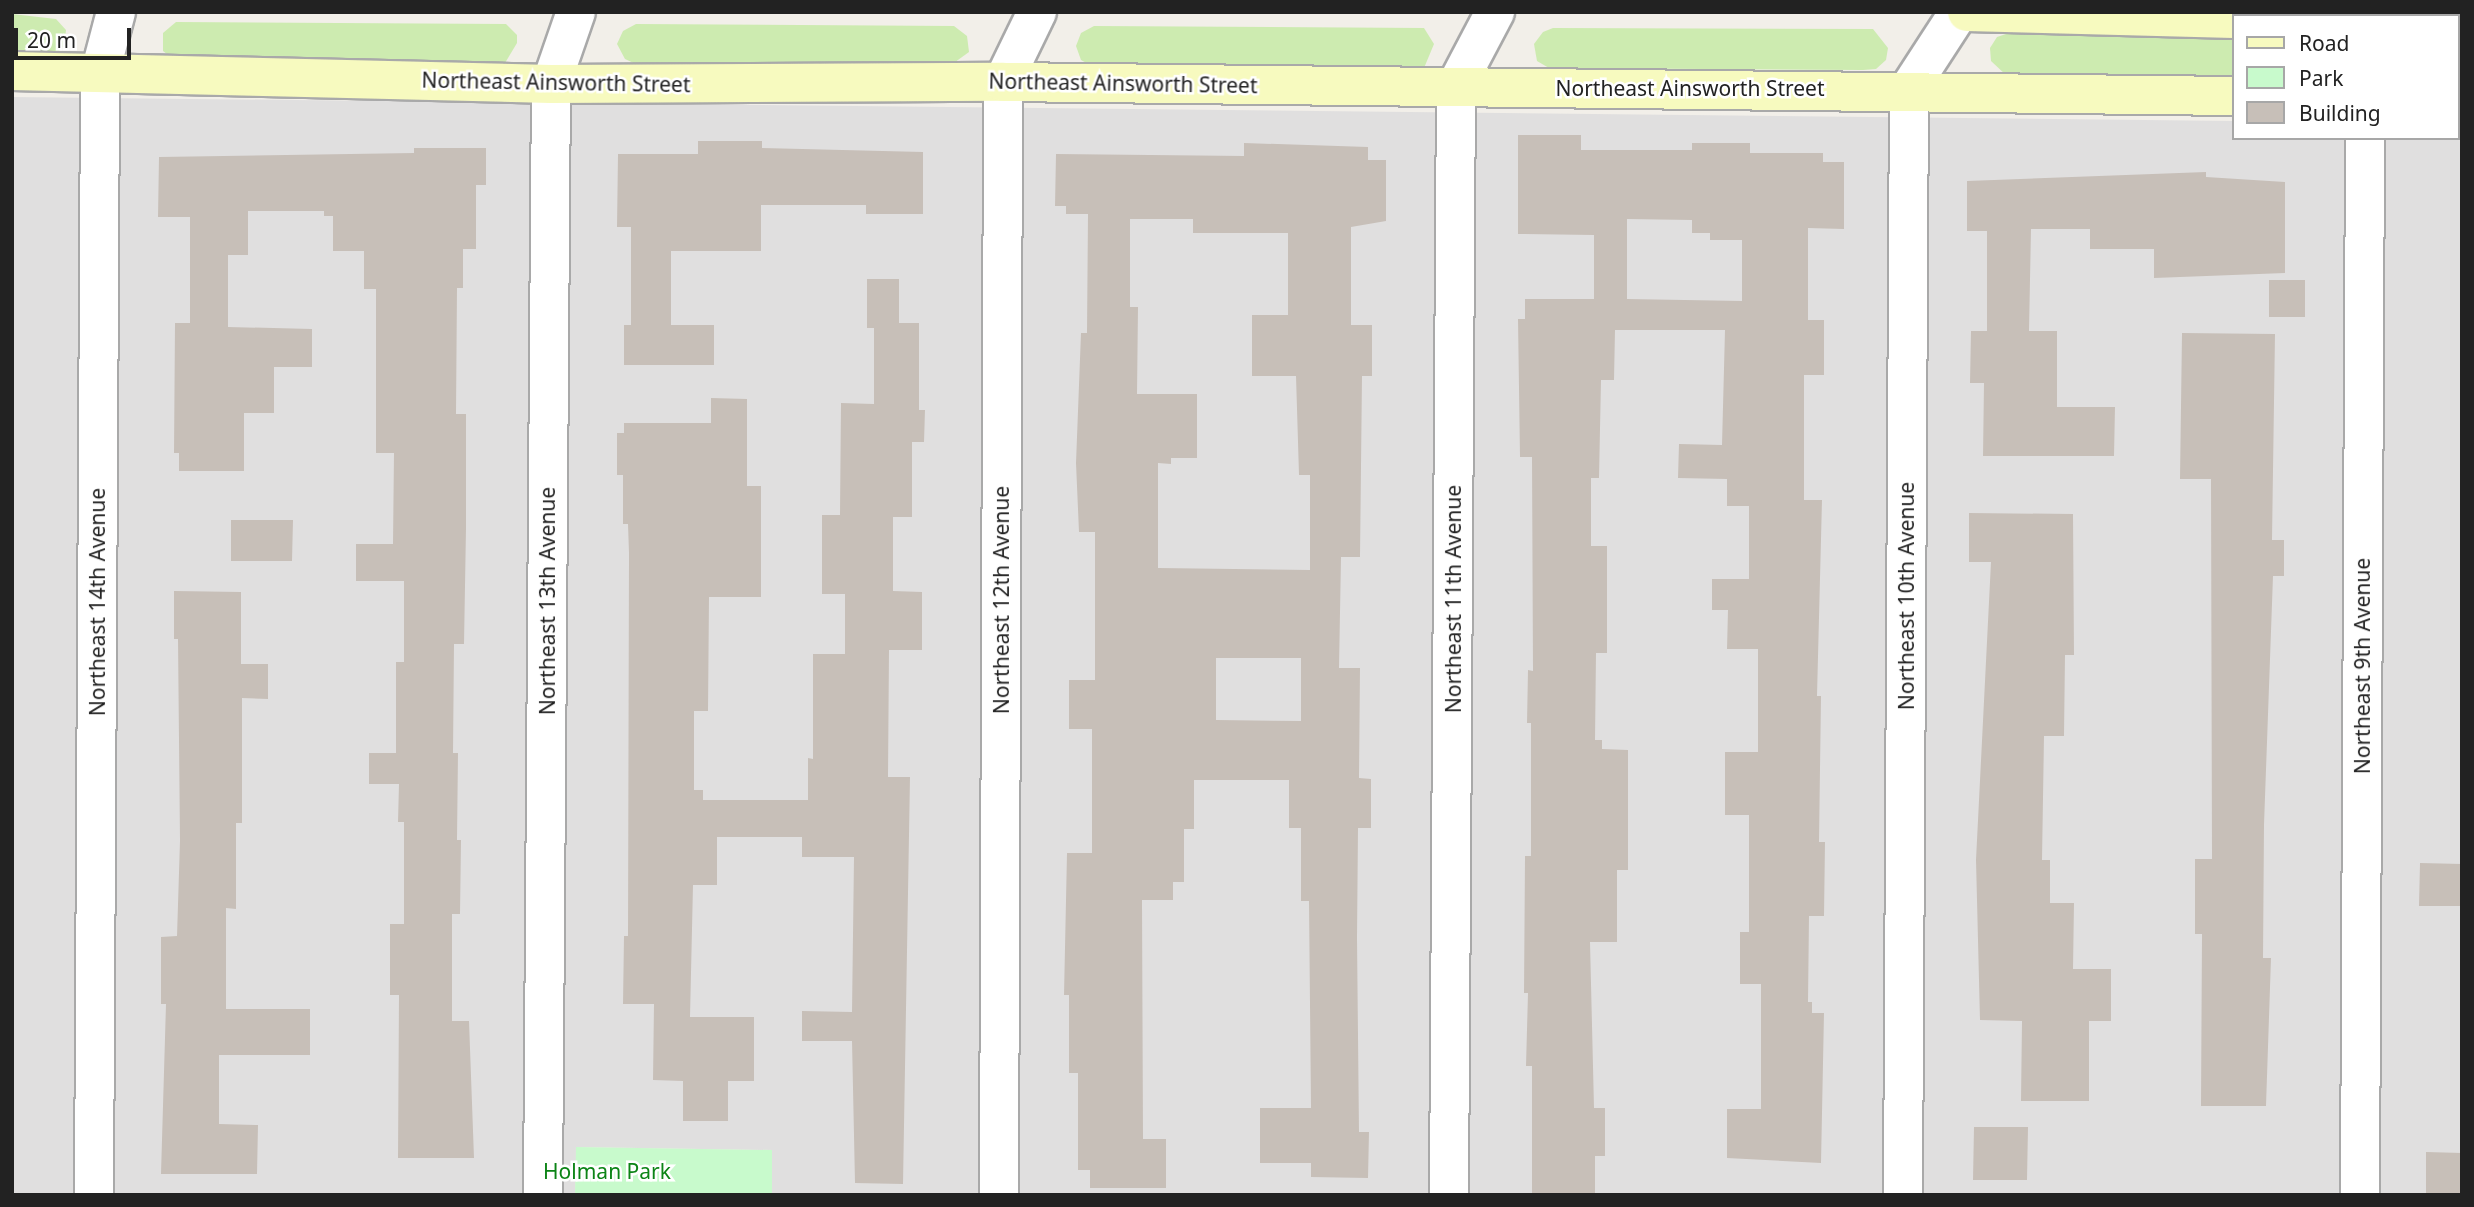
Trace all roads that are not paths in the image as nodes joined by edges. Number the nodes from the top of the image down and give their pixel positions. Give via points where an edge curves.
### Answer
1 (116, 12) edge
2 (576, 12) edge
3 (1037, 12) edge
4 (1495, 12) edge
5 (1959, 12) edge
6 (1967, 12) edge
7 (2232, 19) edge
8 (12, 71) edge
9 (100, 73) junction
10 (1003, 82) junction
11 (551, 84) junction
12 (1456, 86) junction
13 (1909, 89) junction
14 (2232, 96) edge
15 (2365, 140) edge
16 (94, 1195) edge
17 (543, 1195) edge
18 (999, 1195) edge
19 (1449, 1195) edge
20 (1903, 1195) edge
21 (2360, 1195) edge

1 - 9 street, Northeast 14th Avenue
2 - 11 street, Northeast 13th Avenue
3 - 10 street, Northeast 12th Avenue
4 - 12 street, Northeast 11th Avenue
5 - 13 street
6 - 7 street
8 - 9 street, Northeast Ainsworth Street
9 - 11 street, Northeast Ainsworth Street
9 - 16 street, Northeast 14th Avenue
10 - 11 street, Northeast Ainsworth Street
10 - 12 street, Northeast Ainsworth Street
10 - 18 street, Northeast 12th Avenue
11 - 17 street, Northeast 13th Avenue
12 - 13 street, Northeast Ainsworth Street
12 - 19 street, Northeast 11th Avenue
13 - 14 street, Northeast Ainsworth Street
13 - 20 street, Northeast 10th Avenue
15 - 21 street, Northeast 9th Avenue

